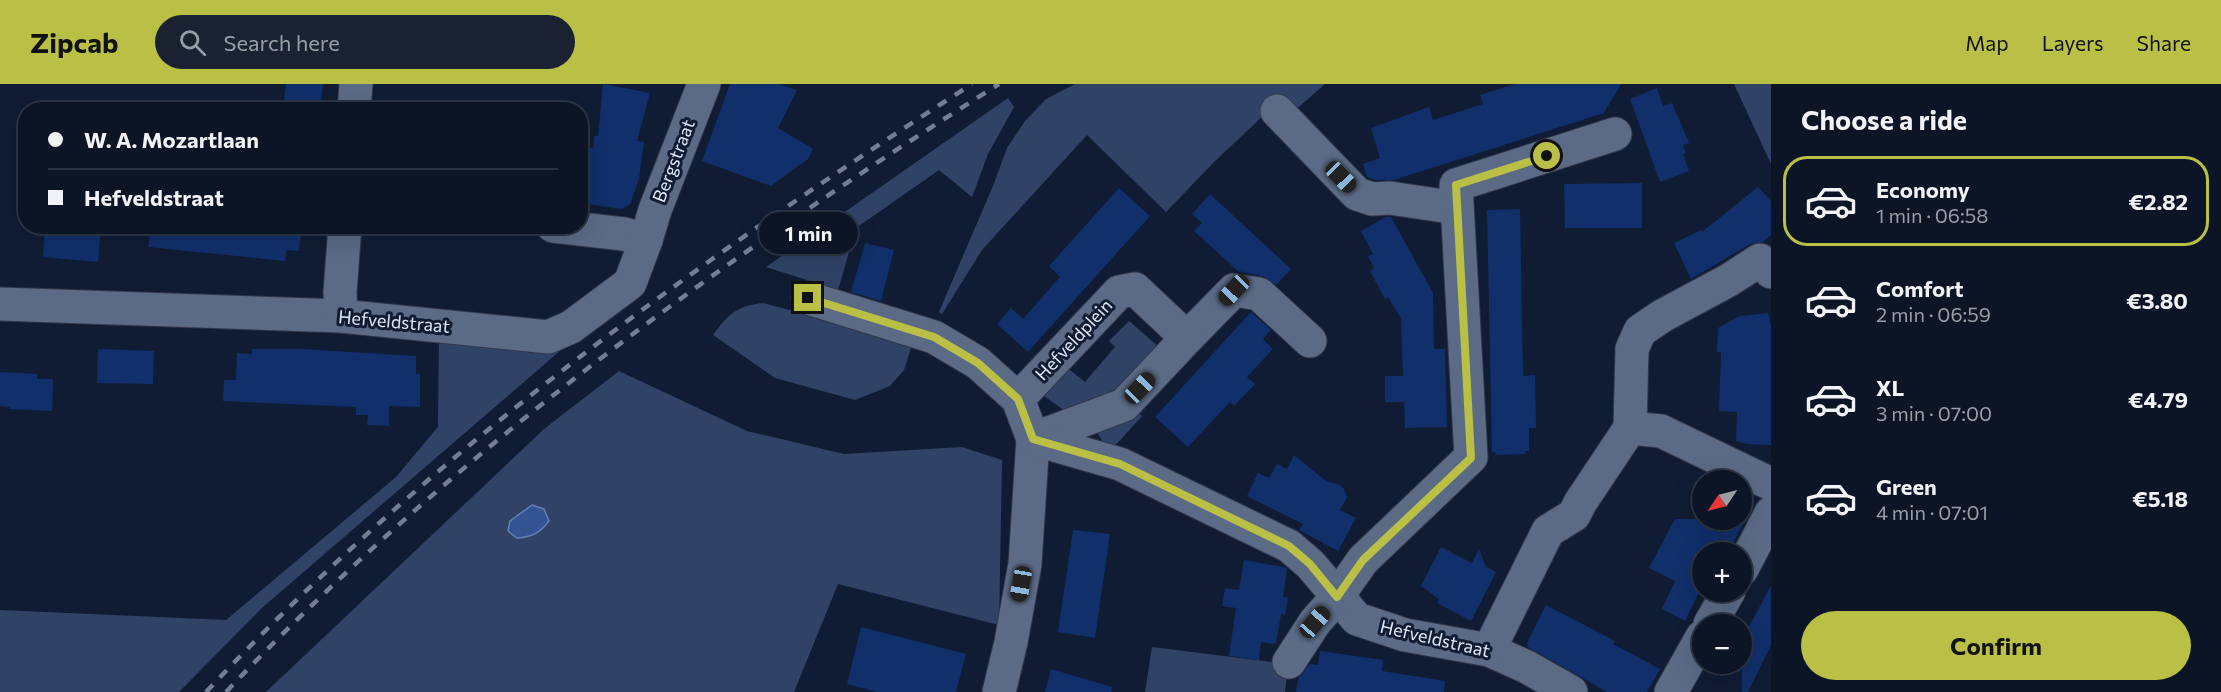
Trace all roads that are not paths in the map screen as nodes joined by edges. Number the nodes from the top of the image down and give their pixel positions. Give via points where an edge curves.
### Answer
1 (356, 84) edge
2 (704, 84) edge
3 (355, 102) edge
4 (1277, 111) dead end
5 (1615, 134) dead end
6 (1457, 208) junction
7 (588, 230) edge
8 (344, 234) edge
9 (646, 240) junction
10 (1771, 272) edge
11 (808, 298) dead end
12 (0, 304) edge
13 (341, 316) junction
14 (1187, 338) junction
15 (1310, 341) dead end
16 (1018, 399) junction
17 (1630, 428) junction
18 (1033, 439) junction
19 (1771, 484) edge
20 (1771, 513) edge
21 (1752, 550) edge
22 (1337, 597) junction
23 (1489, 650) junction
24 (1692, 655) edge
25 (1289, 662) dead end
26 (1525, 679) edge
27 (999, 692) edge
28 (1570, 692) edge
29 (1671, 692) edge

1 - 3 street
2 - 9 street, Bergstraat
4 - 6 street via 1357,194
5 - 6 street via 1456,185
6 - 22 street via 1471,458 1363,560
7 - 9 street
8 - 13 street
9 - 13 street, Hefveldstraat via 630,283 571,327 548,337
10 - 17 street via 1760,260 1640,331 1632,349
11 - 16 street via 934,337 978,363
12 - 13 street, Hefveldstraat
14 - 15 street via 1234,290 1259,294
14 - 16 street, Hefveldplein via 1135,289 1119,292
14 - 18 street via 1124,405
16 - 18 street
17 - 19 street via 1661,431
17 - 23 street via 1574,515 1548,531
18 - 22 street, Hefveldstraat via 1120,464 1289,546
18 - 27 street via 1024,564
20 - 21 street
22 - 23 street, Hefveldstraat via 1357,619 1405,635
22 - 25 street
23 - 26 street, Hefveldstraat
24 - 29 street
26 - 28 street, Hefveldstraat

